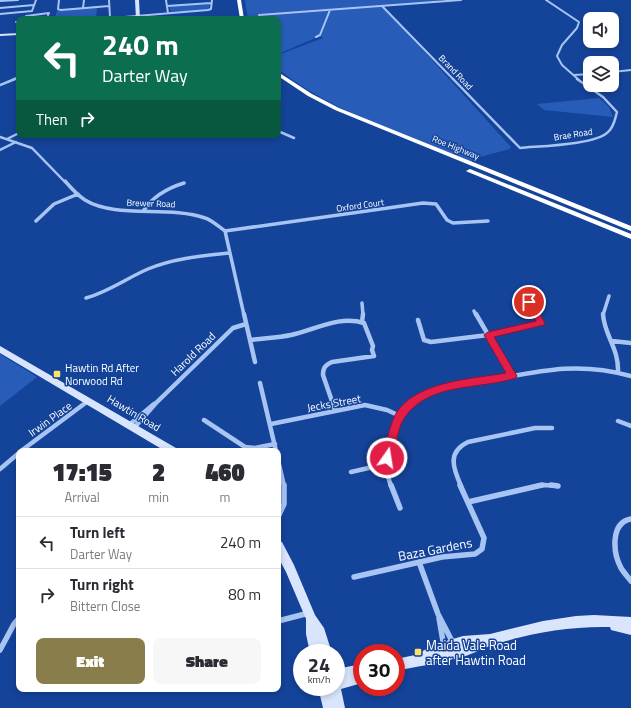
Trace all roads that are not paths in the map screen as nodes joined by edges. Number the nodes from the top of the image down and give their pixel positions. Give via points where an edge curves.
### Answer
1 (10, 0) edge
2 (19, 0) edge
3 (36, 0) edge
4 (59, 0) edge
5 (84, 0) edge
6 (110, 0) edge
7 (137, 0) edge
8 (166, 0) edge
9 (212, 0) edge
10 (234, 0) edge
11 (239, 0) edge
12 (461, 0) edge
13 (546, 0) edge
14 (0, 1) edge
15 (211, 3) junction
16 (34, 5) junction
17 (18, 6) junction
18 (109, 6) junction
19 (167, 6) junction
20 (382, 6) junction
21 (11, 7) junction
22 (0, 8) edge
23 (83, 8) junction
24 (234, 10) dead end
25 (330, 10) junction
26 (49, 13) dead end
27 (168, 13) junction
28 (0, 14) edge
29 (8, 14) junction
30 (259, 15) dead end
31 (27, 16) edge
32 (110, 16) edge
33 (138, 16) edge
34 (146, 16) edge
35 (242, 16) edge
36 (16, 34) edge
37 (0, 35) edge
38 (316, 38) dead end
39 (631, 70) edge
40 (619, 71) edge
41 (583, 75) edge
42 (281, 76) edge
43 (574, 76) junction
44 (16, 78) edge
45 (281, 84) edge
46 (0, 85) edge
47 (281, 132) edge
48 (16, 134) edge
49 (0, 137) edge
50 (294, 138) dead end
51 (6, 139) junction
52 (16, 142) junction
53 (520, 148) joint
54 (0, 150) edge
55 (509, 178) junction
56 (184, 183) dead end
57 (78, 194) junction
58 (548, 203) junction
59 (144, 210) junction
60 (36, 221) dead end
61 (488, 221) dead end
62 (631, 221) edge
63 (631, 229) edge
64 (225, 231) junction
65 (631, 237) edge
66 (631, 242) edge
67 (230, 253) junction
68 (609, 296) dead end
69 (86, 298) dead end
70 (529, 302) dead end
71 (362, 303) dead end
72 (474, 311) dead end
73 (418, 320) dead end
74 (362, 322) junction
75 (246, 324) junction
76 (488, 335) junction
77 (250, 340) junction
78 (612, 341) junction
79 (631, 343) edge
80 (1, 350) edge
81 (255, 362) dead end
82 (618, 372) junction
83 (512, 376) junction
84 (631, 376) edge
85 (260, 383) dead end
86 (88, 401) junction
87 (336, 410) junction
88 (400, 416) junction
89 (204, 420) dead end
90 (618, 421) dead end
91 (271, 424) junction
92 (631, 426) edge
93 (131, 427) junction
94 (552, 428) dead end
95 (275, 444) junction
96 (25, 448) edge
97 (168, 448) edge
98 (276, 448) edge
99 (16, 455) edge
100 (386, 464) junction
101 (0, 469) edge
102 (351, 472) dead end
103 (281, 476) edge
104 (558, 486) dead end
105 (468, 502) junction
106 (400, 508) dead end
107 (281, 510) edge
108 (631, 519) edge
109 (281, 552) edge
110 (419, 562) junction
111 (354, 577) dead end
112 (631, 581) edge
113 (438, 614) junction
114 (310, 616) junction
115 (281, 621) edge
116 (593, 621) junction
117 (16, 622) edge
118 (631, 623) edge
119 (631, 629) edge
120 (314, 644) edge
121 (323, 644) edge
122 (0, 650) edge
123 (450, 650) junction
124 (405, 663) edge
125 (326, 696) edge
126 (336, 696) edge
127 (328, 708) edge
128 (339, 708) edge

1 - 2 street
1 - 14 street
2 - 17 street
3 - 16 street
4 - 23 street via 59,9
5 - 23 street
6 - 18 street
7 - 33 main road
8 - 19 street
9 - 15 street
10 - 24 highway
11 - 35 highway
12 - 20 street
13 - 43 street, Brae Road via 579,22 557,56 562,66
15 - 19 street
15 - 27 street via 211,9 208,10
16 - 17 street
16 - 29 street via 31,12
17 - 21 street
18 - 23 street
18 - 32 street
19 - 27 street
20 - 25 street
20 - 53 street, Brand Road
21 - 22 street
21 - 29 street
25 - 30 street
25 - 38 street via 320,35
26 - 31 street
27 - 34 street
28 - 29 street
36 - 37 main road
39 - 40 street
41 - 43 street
42 - 55 highway, Roe Highway via 337,109
43 - 53 street, Brae Road via 610,102 617,112 615,123 606,134 588,140
44 - 46 street
45 - 58 highway, Roe Highway via 335,114
47 - 50 street
48 - 51 street
49 - 51 street, Brewer Road
51 - 52 street, Brewer Road
52 - 54 street
52 - 57 street, Brewer Road via 38,152
55 - 62 highway
55 - 63 highway, Roe Highway
56 - 59 street via 153,197
57 - 59 street, Brewer Road via 99,206
57 - 60 street via 54,204
58 - 65 highway, Roe Highway
58 - 66 highway
59 - 64 street, Brewer Road via 179,211 197,215 214,222
61 - 64 street, Oxford Court via 454,224 447,220 436,204 422,203
64 - 67 street
67 - 69 street via 164,263 147,269 97,296
67 - 75 street
68 - 78 street via 603,317
70 - 76 street via 541,323
71 - 74 street
72 - 76 street
73 - 76 street via 424,340 431,342
74 - 77 street via 354,320 290,335
74 - 87 street via 373,346 374,356 332,362 323,369
75 - 77 street
75 - 93 street, Harold Road via 233,328
76 - 83 street
77 - 81 street
78 - 79 street
78 - 82 street via 618,359
80 - 86 main road, Hawtin Road
82 - 83 street via 576,366 543,369
82 - 84 street
83 - 88 street via 441,388 424,394 412,402
85 - 91 street
86 - 93 main road, Hawtin Road
86 - 96 street, Irwin Place
87 - 88 street, Jecks Street via 365,405
87 - 91 street, Jecks Street
88 - 100 street via 390,442
89 - 95 street via 245,447
90 - 92 street
91 - 95 street
93 - 97 main road, Hawtin Road
94 - 105 street, Baza Gardens via 535,428 460,445 454,454 455,472
95 - 98 street
99 - 101 street, Irwin Place
100 - 102 street
100 - 106 street
103 - 107 street via 285,497
104 - 105 street via 544,485
105 - 110 street, Baza Gardens via 484,538 482,550 470,555
108 - 112 street via 625,519 620,524 616,551 623,572
109 - 114 main road
110 - 111 street, Baza Gardens
110 - 113 street
113 - 123 street
113 - 123 street
114 - 115 street
114 - 120 main road
114 - 121 main road via 320,632
116 - 118 main road
116 - 119 main road
116 - 123 main road via 559,623 490,640 479,646
117 - 122 street
123 - 124 main road via 429,659
125 - 127 main road
126 - 128 main road

